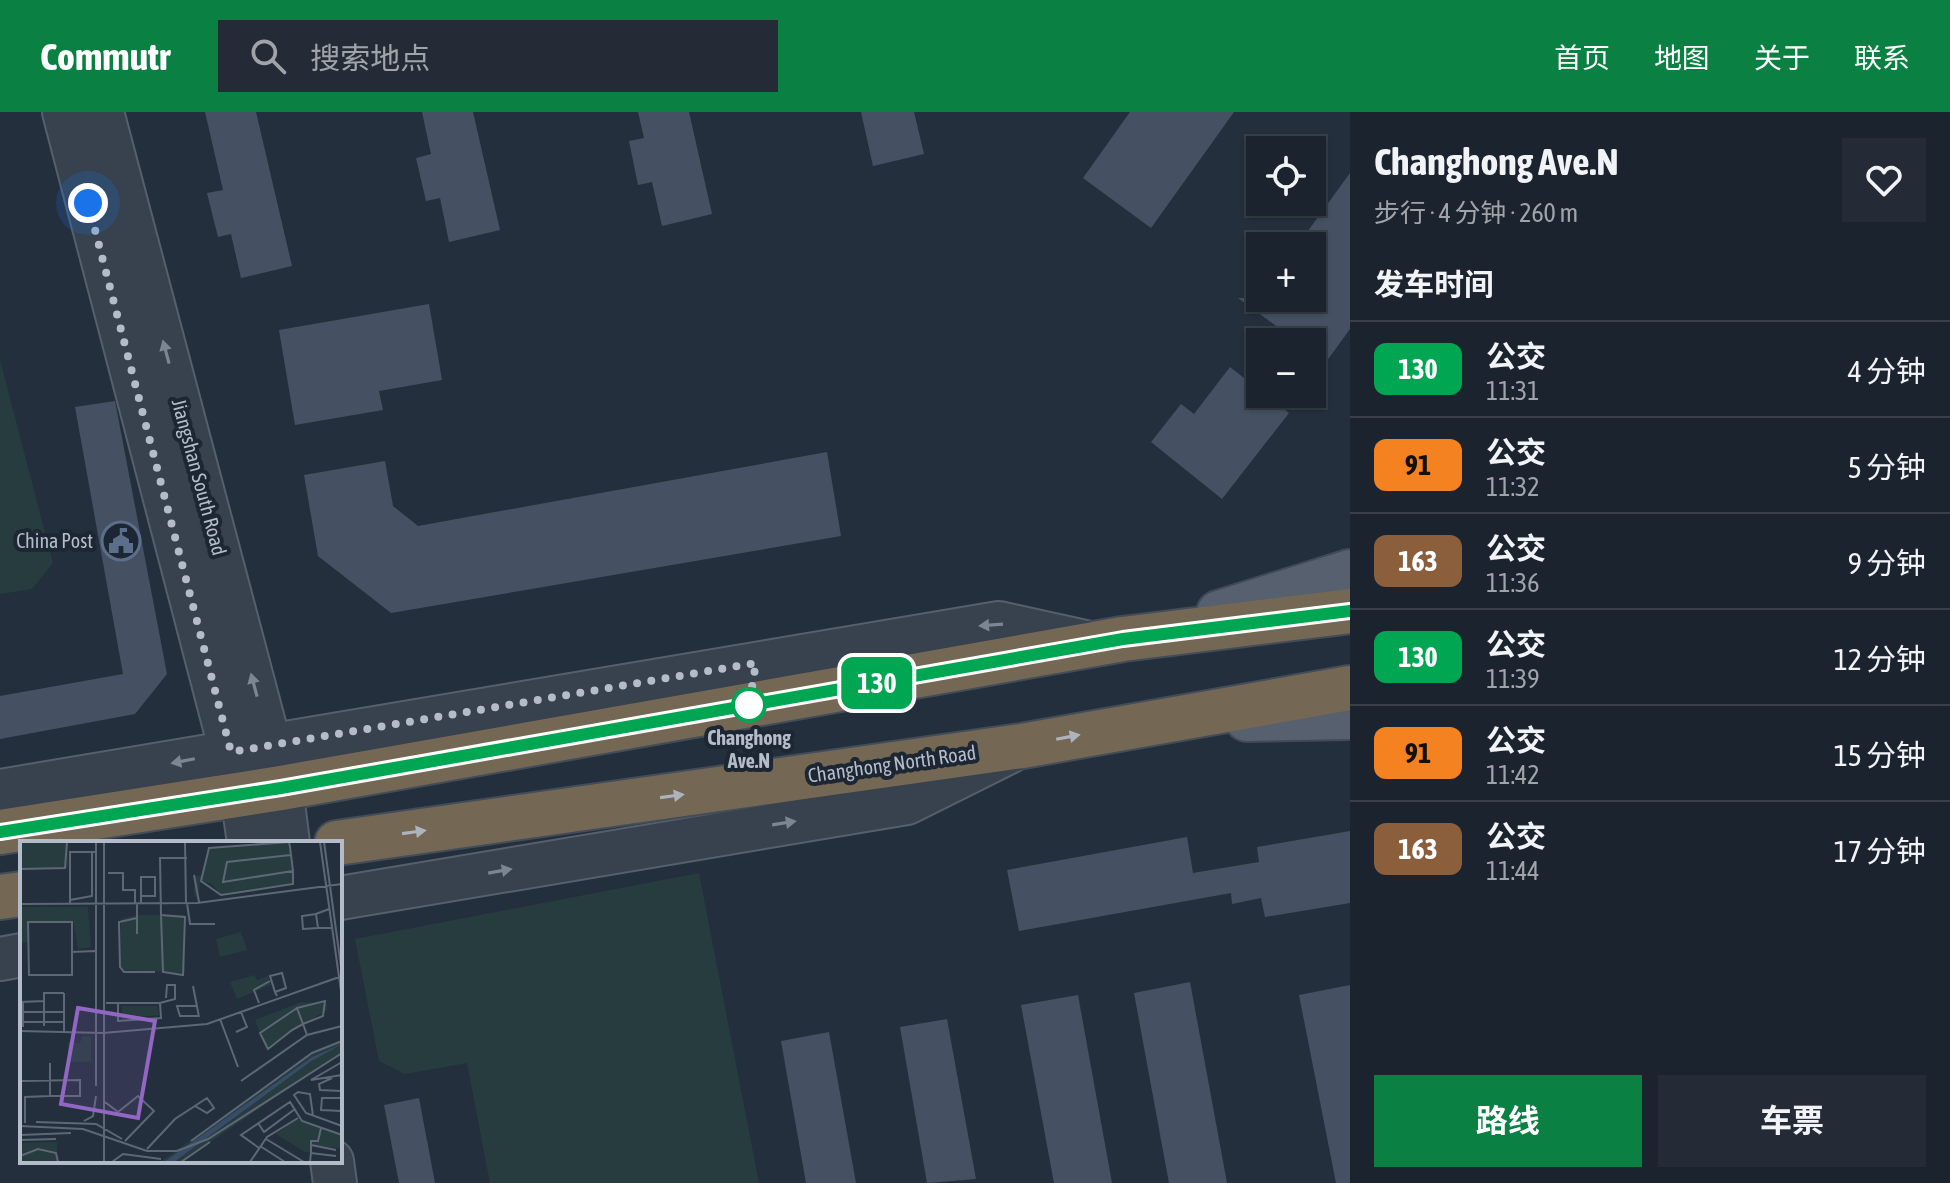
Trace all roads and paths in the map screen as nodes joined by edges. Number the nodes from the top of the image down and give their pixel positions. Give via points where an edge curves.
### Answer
1 (64, 112) edge
2 (102, 112) edge
3 (1350, 572) edge
4 (1350, 611) edge
5 (1109, 641) junction
6 (1350, 688) edge
7 (1350, 717) edge
8 (1157, 721) junction
9 (1022, 746) junction
10 (256, 770) junction
11 (0, 791) edge
12 (0, 832) edge
13 (249, 841) edge
14 (287, 841) edge
15 (342, 842) edge
16 (20, 894) edge
17 (0, 897) edge
18 (342, 898) edge
19 (20, 955) edge
20 (0, 959) edge
21 (332, 1163) edge
22 (335, 1183) edge

1 - 10 street, Jiangshan South Road
10 -> 2 street, Jiangshan South Road
3 - 5 main road via 1279,597
4 - 5 highway
5 -> 10 highway
6 - 8 highway, Changhong North Road
7 - 8 main road
9 -> 8 highway, Changhong North Road
15 -> 9 highway, Changhong North Road
18 -> 9 street via 907,803
10 -> 11 street
10 - 12 highway
10 - 13 street, Jiangshan South Road
10 - 14 street, Jiangshan South Road
16 - 17 highway
19 - 20 street
21 - 22 street

